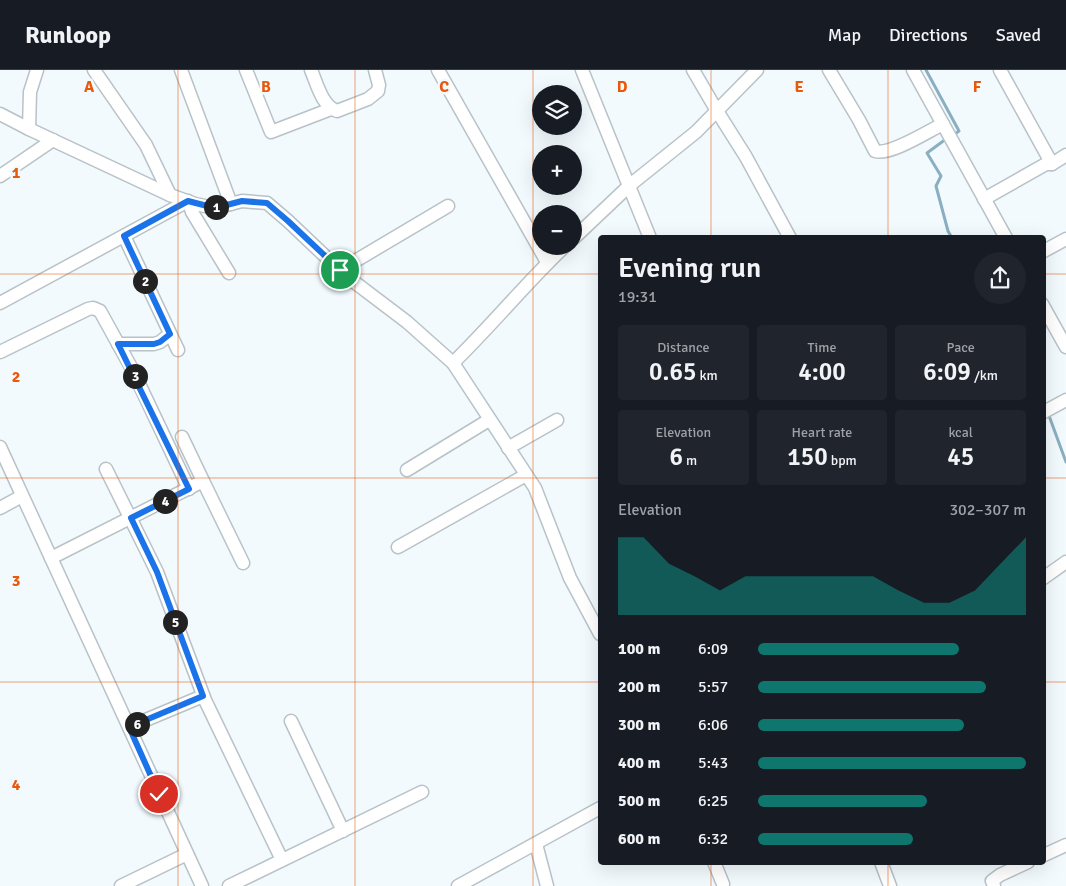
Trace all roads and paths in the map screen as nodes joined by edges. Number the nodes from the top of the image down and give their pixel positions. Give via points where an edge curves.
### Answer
1 (38, 70) edge
2 (94, 70) edge
3 (181, 70) edge
4 (246, 70) edge
5 (311, 70) edge
6 (375, 70) edge
7 (438, 70) edge
8 (582, 70) edge
9 (693, 70) edge
10 (757, 70) edge
11 (828, 70) edge
12 (913, 70) edge
13 (1000, 70) edge
14 (331, 109) junction
15 (717, 112) junction
16 (0, 114) edge
17 (943, 124) junction
18 (29, 129) junction
19 (53, 140) junction
20 (1066, 155) edge
21 (1052, 164) junction
22 (0, 176) edge
23 (630, 185) junction
24 (170, 195) junction
25 (984, 198) junction
26 (188, 202) junction
27 (231, 204) junction
28 (448, 206) dead end
29 (582, 230) edge
30 (649, 235) edge
31 (788, 235) edge
32 (1004, 235) edge
33 (124, 236) junction
34 (1066, 239) edge
35 (1046, 250) edge
36 (555, 255) edge
37 (547, 262) junction
38 (340, 270) junction
39 (229, 273) dead end
40 (0, 303) edge
41 (1046, 311) edge
42 (170, 334) junction
43 (118, 344) junction
44 (1066, 347) edge
45 (178, 350) dead end
46 (0, 352) edge
47 (453, 362) junction
48 (1066, 400) edge
49 (1046, 410) edge
50 (489, 420) junction
51 (557, 420) dead end
52 (182, 438) dead end
53 (0, 446) edge
54 (508, 448) junction
55 (106, 469) dead end
56 (407, 470) dead end
57 (526, 474) junction
58 (203, 481) junction
59 (189, 489) junction
60 (22, 496) junction
61 (0, 508) edge
62 (131, 518) junction
63 (398, 547) dead end
64 (51, 558) junction
65 (1066, 562) edge
66 (243, 564) dead end
67 (1046, 576) edge
68 (598, 630) edge
69 (203, 696) junction
70 (290, 721) dead end
71 (129, 727) junction
72 (422, 792) dead end
73 (598, 809) edge
74 (343, 831) junction
75 (536, 844) junction
76 (1066, 846) edge
77 (187, 854) junction
78 (1046, 854) edge
79 (282, 860) junction
80 (715, 865) edge
81 (882, 865) edge
82 (1022, 865) edge
83 (724, 884) dead end
84 (121, 886) edge
85 (202, 886) edge
86 (229, 886) edge
87 (458, 886) edge
88 (547, 886) edge
89 (890, 886) edge
90 (994, 886) edge

1 - 18 street via 30,92
2 - 24 street via 146,145
3 - 27 street
4 - 14 street via 271,132
5 - 14 street
6 - 14 street via 378,91 351,107 337,111
7 - 37 street
8 - 23 street
9 - 15 street
10 - 15 street
11 - 17 street via 875,151 891,150
12 - 17 street
13 - 21 street
15 - 23 street
15 - 31 street
16 - 18 street
17 - 25 street
18 - 19 street
19 - 22 street
19 - 24 street
20 - 21 street
21 - 25 street via 1046,164
23 - 29 street
23 - 30 street
24 - 26 street
25 - 32 street
26 - 27 street via 215,208
26 - 33 street
26 - 39 street
27 - 38 street via 242,201 267,203
28 - 38 street
33 - 40 street
33 - 42 street
34 - 35 street
36 - 37 street
37 - 47 street
38 - 47 street
41 - 44 street
42 - 43 street via 154,344
42 - 45 street
43 - 46 street via 100,311 93,308
43 - 59 street
47 - 50 street
48 - 49 street
50 - 54 street
50 - 56 street
51 - 54 street
52 - 58 street
53 - 60 street
54 - 57 street
55 - 62 street
57 - 63 street
57 - 68 street via 535,488 570,578
58 - 59 street
58 - 66 street
59 - 62 street
60 - 61 street
60 - 64 street
62 - 64 street
62 - 69 street via 157,572
64 - 71 street
65 - 67 street
69 - 71 street
69 - 79 street
70 - 74 street
71 - 77 street
72 - 74 street
73 - 75 street
74 - 79 street
75 - 87 street
75 - 88 street
76 - 78 street
77 - 84 street
77 - 85 street
79 - 86 street
80 - 83 street
81 - 89 street
82 - 90 street via 992,881

